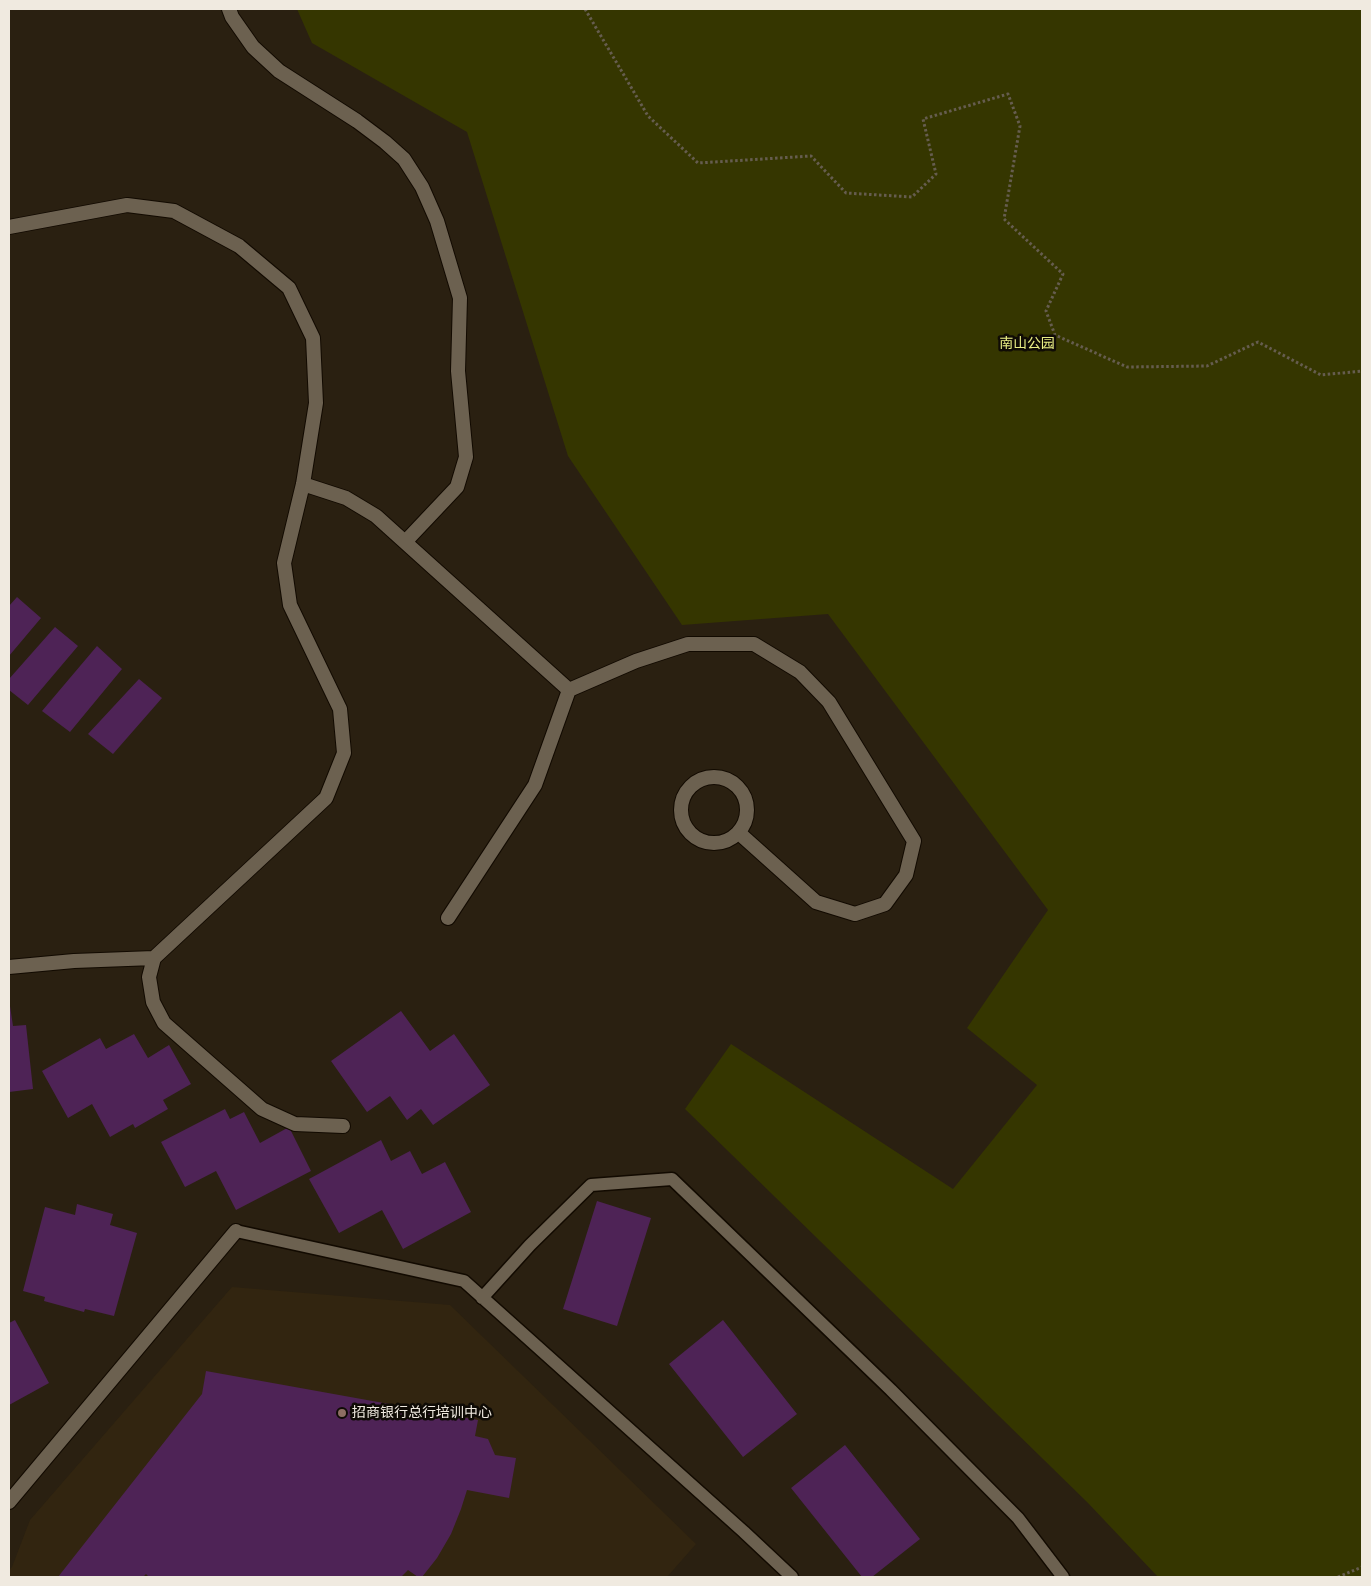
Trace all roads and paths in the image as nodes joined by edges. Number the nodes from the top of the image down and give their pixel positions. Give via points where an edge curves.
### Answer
1 (229, 9) edge
2 (585, 9) edge
3 (9, 227) edge
4 (1362, 371) edge
5 (303, 484) junction
6 (406, 541) junction
7 (569, 690) junction
8 (739, 833) junction
9 (448, 918) dead end
10 (154, 958) junction
11 (9, 967) edge
12 (343, 1126) dead end
13 (236, 1231) joint
14 (482, 1298) junction
15 (10, 1495) edge
16 (1362, 1567) edge
17 (792, 1577) edge
18 (1063, 1577) edge
19 (1338, 1577) edge

1 - 6 street via 253,47 278,71 357,121 404,159 422,187 437,221 460,298 458,371 466,457 457,487
2 - 4 path via 648,116 698,163 811,156 846,193 912,197 936,174 923,119 1008,94 1020,126 1004,220 1063,274 1046,311 1055,335 1127,367 1208,366 1258,342 1321,375
3 - 5 street via 127,206 174,211 239,246 289,288 314,338 316,403
5 - 6 street via 346,498 376,516
5 - 10 street via 284,563 290,605 340,709 344,753 326,798
6 - 7 street
7 - 8 street via 636,661 688,644 754,644 800,672 829,702 914,841 906,875 885,904 855,914 816,902
7 - 9 street via 535,785
8 - 8 street via 718,844 702,842 693,836 682,818 681,807 687,791 705,778 724,778 735,784 747,804 747,816
10 - 11 street
10 - 12 street via 148,977 152,1002 164,1023 262,1109 295,1124
13 - 14 lane via 464,1281
13 - 15 street
14 - 17 lane
14 - 18 lane via 530,1245 592,1185 672,1179 891,1390 1018,1518
16 - 19 path

